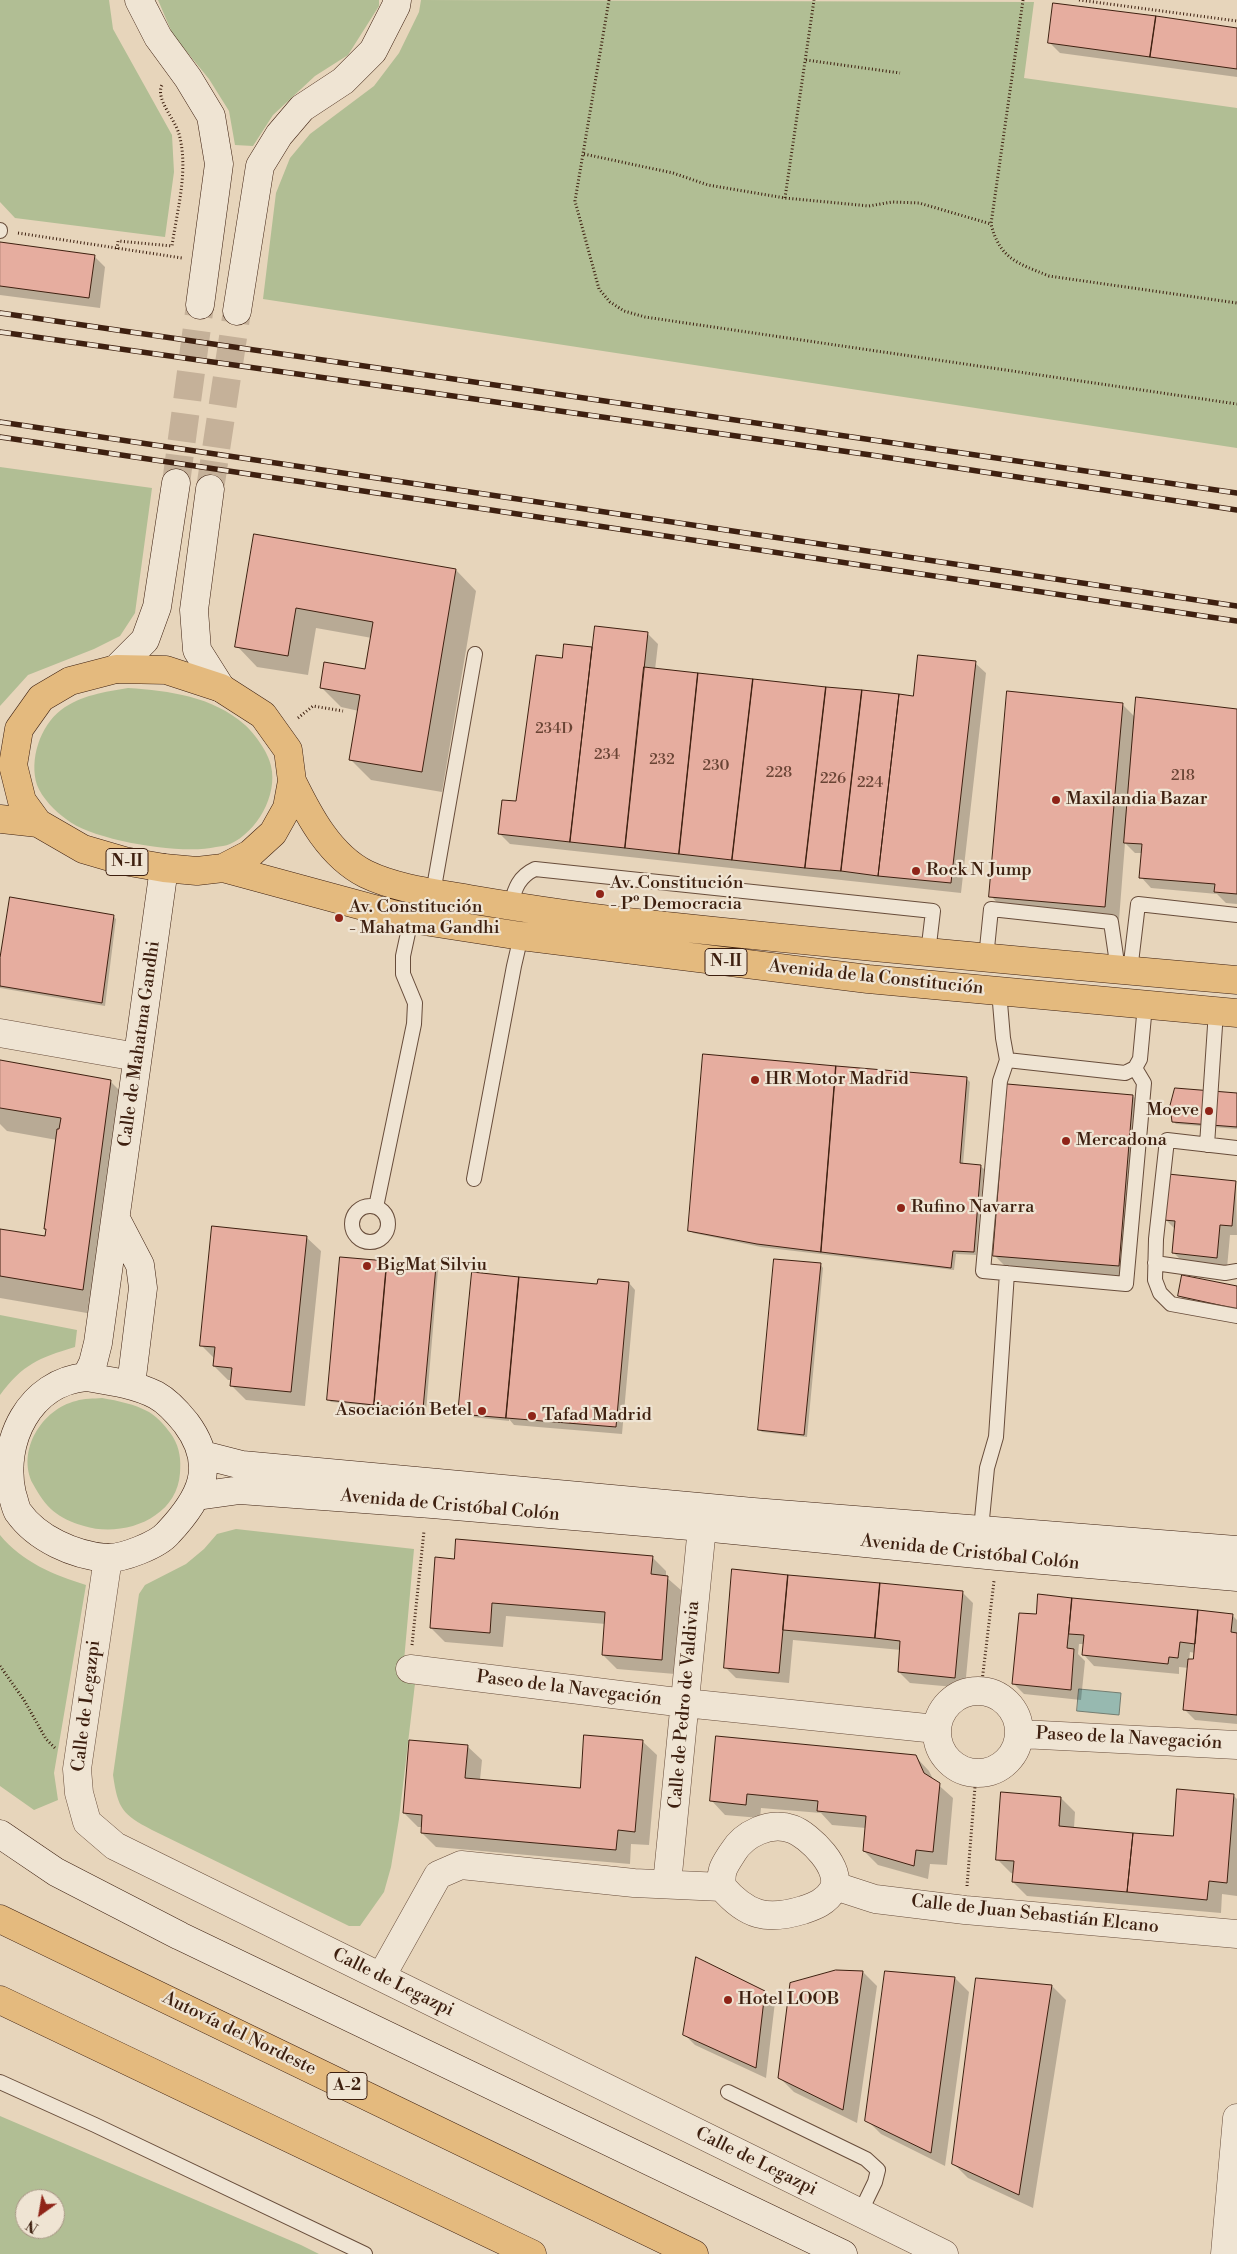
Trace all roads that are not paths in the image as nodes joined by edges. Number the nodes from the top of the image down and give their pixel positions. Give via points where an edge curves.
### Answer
1 (139, 0) edge
2 (397, 0) edge
3 (200, 304) tunnel mouth
4 (237, 311) tunnel mouth
5 (176, 483) tunnel mouth
6 (210, 489) tunnel mouth
7 (475, 654) dead end
8 (116, 669) junction
9 (221, 688) junction
10 (19, 729) junction
11 (0, 748) edge
12 (292, 781) junction
13 (0, 819) edge
14 (38, 823) junction
15 (164, 868) junction
16 (223, 868) junction
17 (433, 892) junction
18 (510, 906) junction
19 (1237, 915) edge
20 (410, 919) junction
21 (521, 936) junction
22 (928, 953) junction
23 (986, 958) junction
24 (1124, 970) junction
25 (1237, 980) edge
26 (1000, 990) junction
27 (1145, 1005) junction
28 (1226, 1012) edge
29 (0, 1033) edge
30 (137, 1057) junction
31 (1007, 1060) junction
32 (1135, 1068) junction
33 (1207, 1145) junction
34 (1237, 1148) edge
35 (474, 1179) dead end
36 (376, 1207) dead end
37 (116, 1219) junction
38 (1155, 1263) junction
39 (1237, 1270) edge
40 (1007, 1273) junction
41 (1237, 1316) edge
42 (86, 1377) junction
43 (131, 1385) junction
44 (203, 1455) junction
45 (197, 1496) junction
46 (703, 1517) junction
47 (981, 1529) junction
48 (1237, 1550) edge
49 (108, 1558) junction
50 (1237, 1577) edge
51 (410, 1669) road end
52 (685, 1703) junction
53 (936, 1729) junction
54 (1020, 1734) junction
55 (1237, 1744) edge
56 (0, 1834) edge
57 (667, 1884) junction
58 (835, 1886) junction
59 (722, 1887) junction
60 (0, 1919) edge
61 (1237, 1934) edge
62 (381, 1977) junction
63 (0, 2000) edge
64 (0, 2082) edge
65 (728, 2092) dead end
66 (1237, 2118) edge
67 (860, 2213) junction
68 (365, 2254) edge
69 (532, 2254) edge
70 (694, 2254) edge
71 (843, 2254) edge
72 (944, 2254) edge
73 (1226, 2254) edge

1 - 3 street via 158,37 211,116 219,164
2 - 4 street via 373,51 343,81 302,108 279,135 260,166
5 - 8 street via 157,607 145,640
6 - 9 street via 194,610 197,650
7 - 17 lane
8 - 9 main road, N-II via 166,670
8 - 10 main road, N-II via 70,681 42,698
9 - 12 main road, N-II via 263,715 288,750
10 - 11 main road, N-II
10 - 14 main road, N-II via 13,765 22,801
12 - 16 main road, N-II via 287,808 273,833 250,854
12 - 17 main road, Avenida de la Constitución / N-II via 306,810 342,857 366,874
13 - 14 main road, N-II
14 - 15 main road, N-II via 83,849 124,862
15 - 16 main road, N-II via 198,871
15 - 30 street, Calle de Mahatma Gandhi
16 - 20 main road, Avenida de la Constitución / N-II
17 - 18 main road, Avenida de la Constitución / N-II
18 - 22 main road, Avenida de la Constitución / N-II via 616,921
18 - 22 lane via 516,884 535,869 923,910 932,912
19 - 24 lane via 1138,904
20 - 21 main road, Avenida de la Constitución / N-II
20 - 36 lane via 403,974 414,1003 414,1024
21 - 26 main road, Avenida de la Constitución / N-II via 868,979
21 - 35 lane
22 - 23 main road, Avenida de la Constitución / N-II
23 - 24 main road, Avenida de la Constitución / N-II
23 - 24 lane via 991,909 1111,922
24 - 25 main road, Avenida de la Constitución / N-II
26 - 27 main road, Avenida de la Constitución / N-II
26 - 31 lane
27 - 28 main road, Avenida de la Constitución / N-II
27 - 32 lane via 1140,1059
28 - 33 lane
29 - 30 street
30 - 37 street, Calle de Mahatma Gandhi
31 - 32 lane via 1125,1073
31 - 40 lane via 1000,1081 983,1271
32 - 40 lane via 1144,1083 1130,1187 1126,1284
33 - 34 lane
33 - 38 lane via 1167,1140
37 - 42 street, Calle de Mahatma Gandhi via 98,1343
37 - 43 street via 140,1265 143,1288
38 - 39 lane via 1225,1273
38 - 41 lane via 1157,1286 1171,1304
40 - 47 lane via 996,1437 986,1468
42 - 43 street
42 - 49 street via 72,1378 50,1388 34,1401 18,1422 7,1477 18,1511 35,1530 65,1548
43 - 44 street via 157,1395 178,1413 193,1433
44 - 45 street via 203,1477
44 - 46 street, Avenida de Cristóbal Colón via 242,1465
45 - 46 street, Avenida de Cristóbal Colón via 240,1490
45 - 49 street via 187,1513 165,1536 140,1551
46 - 47 street, Avenida de Cristóbal Colón
46 - 50 street, Avenida de Cristóbal Colón via 997,1556
46 - 52 street, Calle de Pedro de Valdivia
47 - 48 street, Avenida de Cristóbal Colón
49 - 62 street, Calle de Legazpi via 77,1769 87,1822 114,1846
51 - 52 street, Paseo de la Navegación
52 - 53 street, Paseo de la Navegación
52 - 57 street, Calle de Pedro de Valdivia
53 - 54 street, Paseo de la Navegación via 944,1708 960,1694 980,1690 1001,1697 1016,1713
53 - 54 street, Paseo de la Navegación via 939,1747 952,1765 976,1774 996,1771 1014,1754
54 - 55 street, Paseo de la Navegación
56 - 71 street via 56,1872 180,1936
57 - 59 street
57 - 62 street via 461,1865 438,1875
58 - 59 street via 817,1906 771,1917 753,1912 734,1901
58 - 59 street via 833,1870 811,1840 792,1829 772,1826 739,1842 721,1873
58 - 61 street, Calle de Juan Sebastián Elcano via 875,1899 965,1910
60 - 70 main road, Autovía del Nordeste / A-2
62 - 67 street, Calle de Legazpi
63 - 69 main road
64 - 68 lane
65 - 67 lane via 866,2159 878,2170
66 - 73 street
67 - 72 street, Calle de Legazpi

